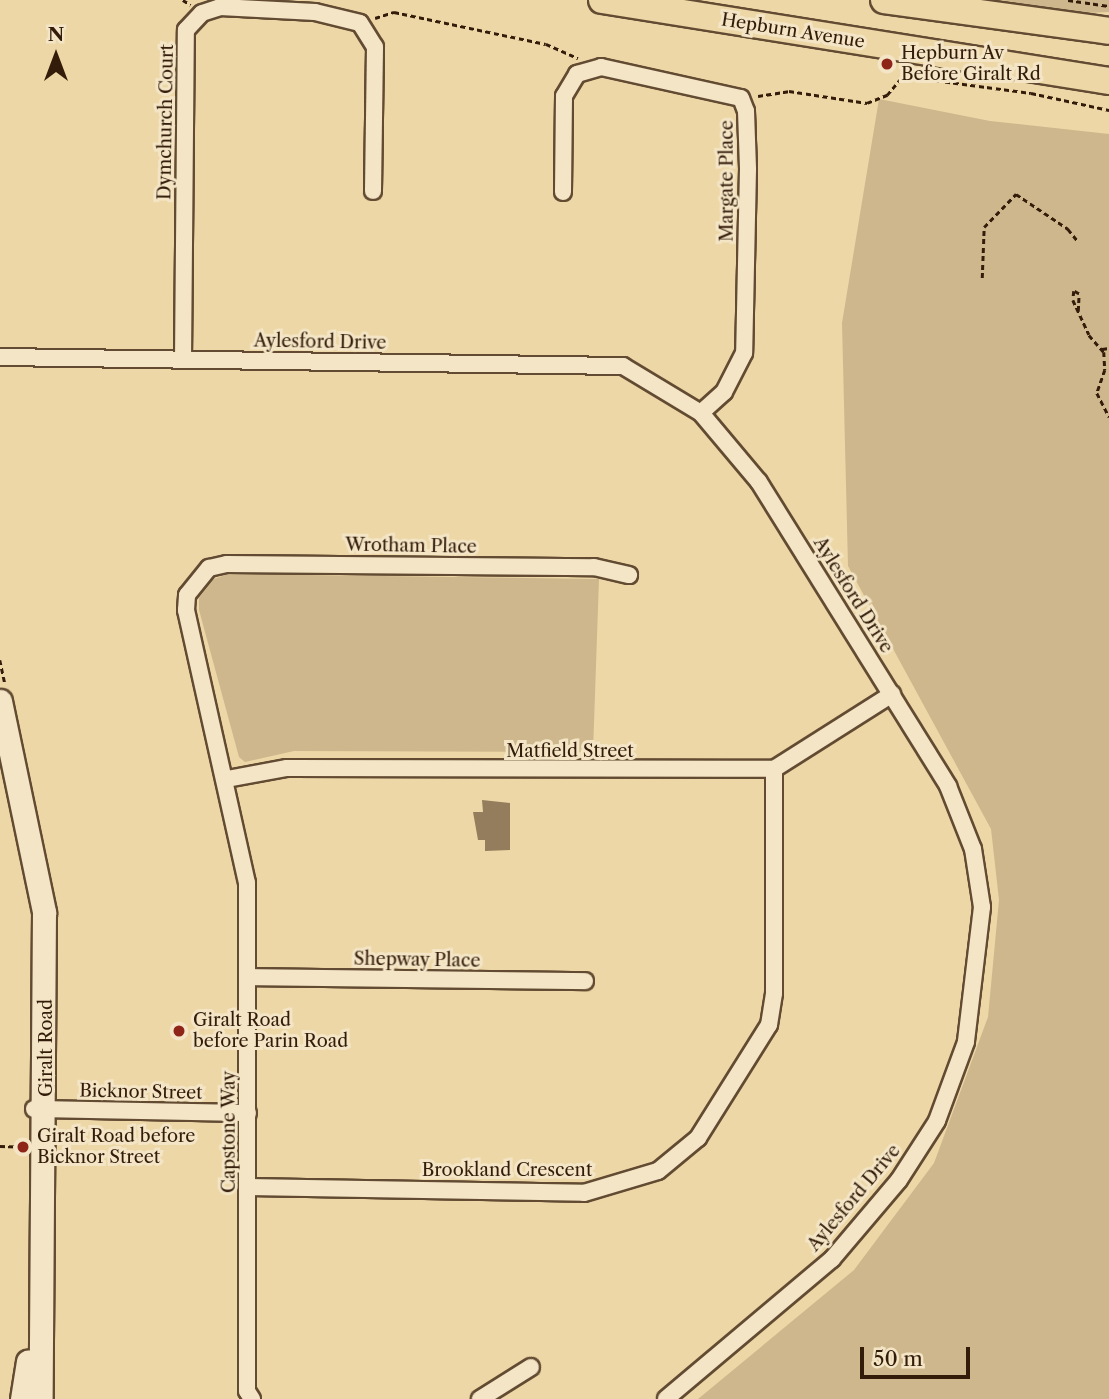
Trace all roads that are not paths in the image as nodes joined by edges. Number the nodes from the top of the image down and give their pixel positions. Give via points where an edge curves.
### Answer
1 (602, 0) edge
2 (884, 0) edge
3 (1109, 30) edge
4 (1109, 81) edge
5 (373, 191) dead end
6 (564, 192) dead end
7 (0, 358) edge
8 (183, 359) junction
9 (701, 413) junction
10 (629, 575) dead end
11 (197, 579) joint
12 (892, 694) junction
13 (0, 701) edge
14 (4, 760) edge
15 (774, 769) junction
16 (227, 779) junction
17 (248, 977) junction
18 (585, 981) dead end
19 (39, 1109) junction
20 (248, 1113) junction
21 (248, 1187) junction
22 (531, 1367) dead end
23 (22, 1399) edge
24 (41, 1399) edge
25 (252, 1399) edge
26 (480, 1399) edge
27 (666, 1399) edge

1 - 4 main road, Hepburn Avenue
2 - 3 main road
5 - 8 street, Dymchurch Court via 375,47 360,23 315,12 220,7 202,13 186,30
6 - 9 street, Margate Place via 565,96 577,74 601,67 741,99 746,111 748,169 744,353 723,392
7 - 8 street, Aylesford Drive
8 - 9 street, Aylesford Drive via 623,366
9 - 12 street, Aylesford Drive via 759,482
10 - 11 street, Wrotham Place via 594,567 227,564 209,568
11 - 16 street, Capstone Way via 187,595 186,610
12 - 15 street
12 - 27 street, Aylesford Drive via 948,786 973,849 982,907 966,1042 937,1121 899,1180 832,1259
13 - 14 street, Giralt Road
14 - 19 street, Giralt Road via 31,919
15 - 16 street, Matfield Street via 287,768
15 - 21 street, Brookland Crescent via 774,993 769,1025 698,1138 658,1171 584,1193
16 - 17 street, Capstone Way via 247,883
17 - 18 street, Shepway Place
17 - 20 street, Capstone Way
19 - 20 street, Bicknor Street
19 - 23 street, Giralt Road via 32,1148 30,1337
19 - 24 street, Giralt Road
20 - 21 street, Capstone Way
21 - 25 street, Capstone Way via 247,1391
22 - 26 street

